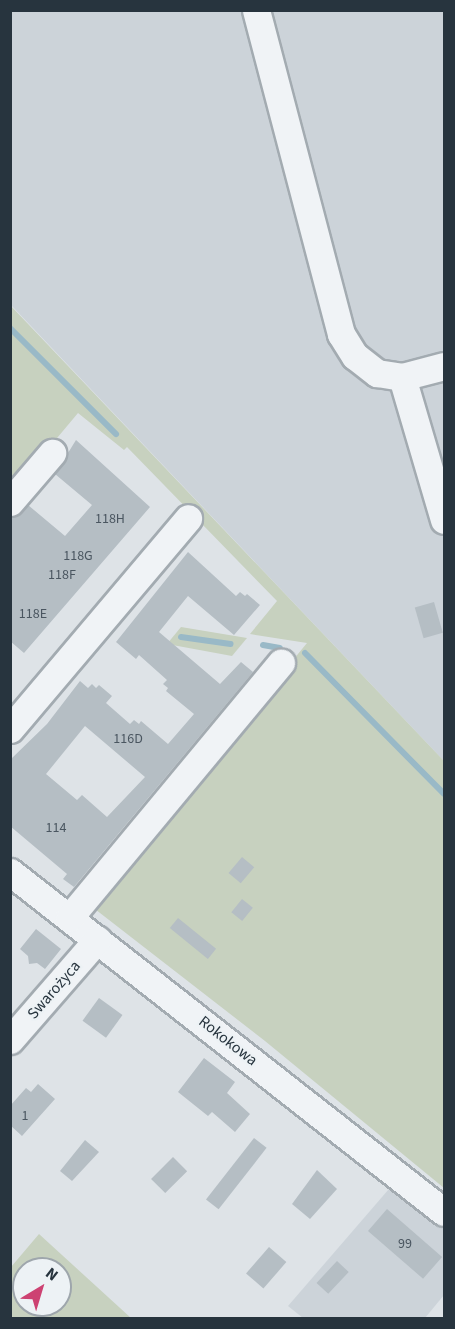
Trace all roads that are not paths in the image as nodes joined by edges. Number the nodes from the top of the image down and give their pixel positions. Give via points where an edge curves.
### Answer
1 (256, 10) edge
2 (444, 366) edge
3 (402, 377) junction
4 (52, 453) dead end
5 (10, 502) edge
6 (188, 518) dead end
7 (444, 520) edge
8 (282, 663) dead end
9 (10, 729) edge
10 (10, 872) edge
11 (69, 918) junction
12 (97, 940) junction
13 (10, 1040) edge
14 (444, 1212) edge

1 - 3 street via 341,334 355,356 377,373
2 - 3 street
3 - 7 street
4 - 5 street
6 - 9 street
8 - 11 street
10 - 11 street, Rokokowa
11 - 12 street, Rokokowa
12 - 13 street, Swarożyca
12 - 14 street, Rokokowa

